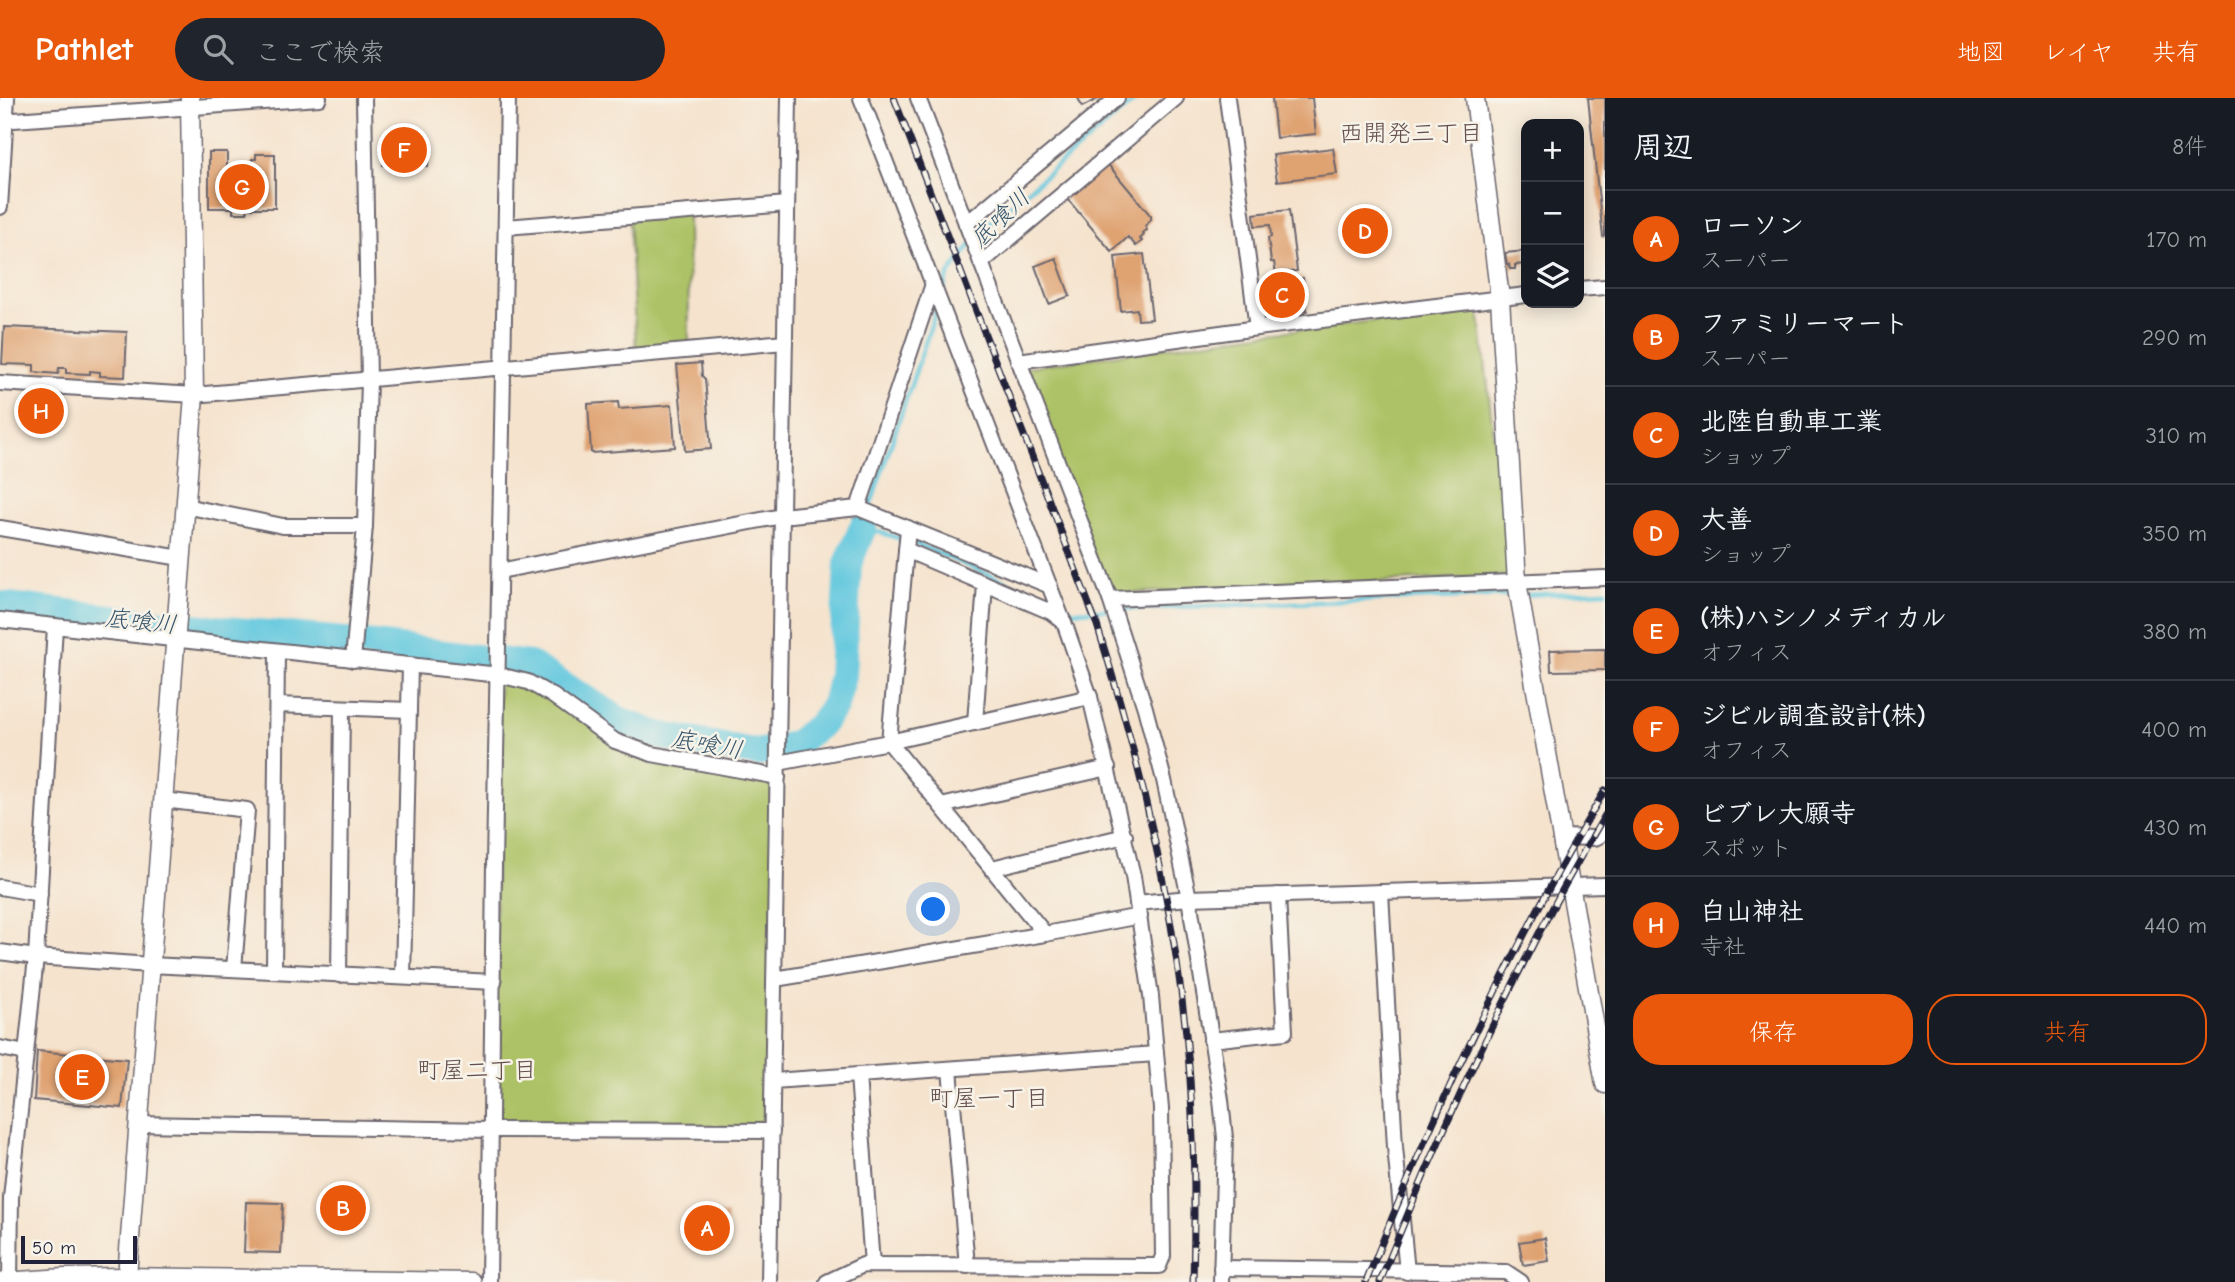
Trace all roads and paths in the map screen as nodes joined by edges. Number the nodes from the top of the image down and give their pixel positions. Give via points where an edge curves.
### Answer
1 (7, 98) edge
2 (319, 98) edge
3 (364, 98) edge
4 (508, 98) edge
5 (789, 98) edge
6 (862, 98) edge
7 (918, 98) edge
8 (1116, 98) edge
9 (1176, 98) edge
10 (1227, 98) edge
11 (1475, 98) edge
12 (190, 103) edge
13 (3, 122) edge
14 (787, 204) junction
15 (0, 207) edge
16 (966, 224) junction
17 (506, 227) junction
18 (981, 263) junction
19 (933, 284) junction
20 (1605, 286) edge
21 (1584, 288) edge
22 (1521, 296) edge
23 (1500, 298) junction
24 (1256, 328) junction
25 (785, 342) junction
26 (1018, 361) junction
27 (504, 369) junction
28 (369, 380) junction
29 (0, 383) edge
30 (194, 395) junction
31 (186, 506) junction
32 (858, 508) junction
33 (782, 516) junction
34 (365, 526) junction
35 (0, 528) edge
36 (908, 528) junction
37 (905, 550) junction
38 (181, 558) junction
39 (500, 571) junction
40 (1605, 578) edge
41 (1517, 582) junction
42 (985, 584) junction
43 (1050, 586) junction
44 (1110, 599) junction
45 (0, 620) edge
46 (1064, 622) junction
47 (55, 626) junction
48 (175, 641) junction
49 (277, 652) junction
50 (353, 660) junction
51 (410, 666) junction
52 (499, 675) junction
53 (1090, 697) junction
54 (277, 705) junction
55 (342, 708) junction
56 (409, 710) junction
57 (975, 723) junction
58 (889, 742) junction
59 (1108, 768) junction
60 (778, 770) junction
61 (163, 800) junction
62 (941, 806) junction
63 (1605, 830) edge
64 (1125, 836) junction
65 (1561, 837) junction
66 (992, 869) junction
67 (1605, 885) edge
68 (1570, 886) junction
69 (0, 887) edge
70 (1381, 892) junction
71 (40, 894) junction
72 (1278, 895) junction
73 (1189, 898) junction
74 (1139, 910) junction
75 (1045, 934) junction
76 (0, 952) edge
77 (36, 957) junction
78 (150, 965) junction
79 (234, 969) junction
80 (274, 971) junction
81 (340, 975) junction
82 (403, 977) junction
83 (775, 979) junction
84 (494, 982) junction
85 (1211, 1040) junction
86 (0, 1048) edge
87 (26, 1053) junction
88 (1156, 1054) junction
89 (950, 1069) junction
90 (858, 1075) junction
91 (773, 1081) junction
92 (1605, 1084) edge
93 (138, 1124) junction
94 (492, 1130) junction
95 (772, 1131) junction
96 (0, 1152) edge
97 (16, 1156) junction
98 (6, 1198) edge
99 (872, 1265) junction
100 (967, 1265) junction
101 (1159, 1266) junction
102 (1407, 1272) junction
103 (1221, 1275) edge
104 (123, 1279) edge
105 (7, 1282) edge
106 (472, 1282) edge
107 (489, 1282) edge
108 (769, 1282) edge
109 (827, 1282) edge
110 (1159, 1282) edge
111 (1521, 1282) edge

1 - 13 street
2 - 12 street
3 - 28 street
4 - 17 street
5 - 14 street
6 - 19 street
7 - 16 street
8 - 16 street
9 - 18 street
10 - 24 street
11 - 23 street
12 - 13 street
12 - 30 street
13 - 15 street
14 - 17 street
14 - 25 street
16 - 18 street
17 - 27 street
18 - 26 street
19 - 32 street
19 - 43 street
20 - 21 street
22 - 23 street
23 - 24 street
23 - 41 street
24 - 26 street
25 - 27 street
25 - 33 street
26 - 44 street
27 - 28 street
27 - 39 street
28 - 30 street
28 - 34 street
29 - 30 street
30 - 31 street
31 - 34 street via 283,526
31 - 38 street
32 - 33 street
32 - 36 street
33 - 39 street
33 - 60 street
34 - 50 street
35 - 38 street
36 - 37 street
36 - 43 street
37 - 42 street
37 - 58 street
38 - 48 street
39 - 52 street
40 - 41 street
41 - 44 street
41 - 65 street
42 - 46 street
42 - 57 street
43 - 46 street
44 - 73 street via 1145,708
45 - 47 street
46 - 53 street
47 - 48 street
47 - 71 street
48 - 49 street
48 - 61 street
49 - 50 street
49 - 54 street
50 - 51 street
51 - 52 street
51 - 56 street
52 - 60 street via 528,682 615,741 652,754
52 - 84 street
53 - 57 street
53 - 59 street
54 - 55 street
54 - 80 street
55 - 56 street
55 - 81 street
56 - 82 street
57 - 58 street
58 - 60 street
58 - 62 street
59 - 62 street
59 - 64 street
60 - 83 street
61 - 78 street
61 - 79 street via 247,810
62 - 66 street
63 - 65 street via 1595,838
64 - 66 street
64 - 74 street
65 - 68 street
66 - 75 street
67 - 68 street
68 - 70 street
68 - 92 street
69 - 71 street
70 - 72 street
70 - 102 street
71 - 77 street
72 - 73 street
72 - 85 street via 1285,1032
73 - 74 street
73 - 85 street
74 - 75 street
74 - 88 street
75 - 83 street
76 - 77 street
77 - 78 street
77 - 87 street
78 - 79 street
78 - 93 street
79 - 80 street
80 - 81 street
81 - 82 street
82 - 84 street
83 - 91 street
84 - 94 street
85 - 103 street via 1225,1138
86 - 87 street
87 - 97 street
88 - 89 street
88 - 101 street via 1161,1108 1163,1256
89 - 90 street
89 - 100 street
90 - 91 street
90 - 99 street
91 - 95 street
93 - 94 street
93 - 104 street
94 - 95 street
94 - 107 street
95 - 108 street
96 - 97 street
97 - 98 street
98 - 105 street
99 - 100 street
99 - 109 street
100 - 101 street
101 - 110 street
102 - 103 street
102 - 111 street via 1506,1272
104 - 105 street
104 - 106 street

